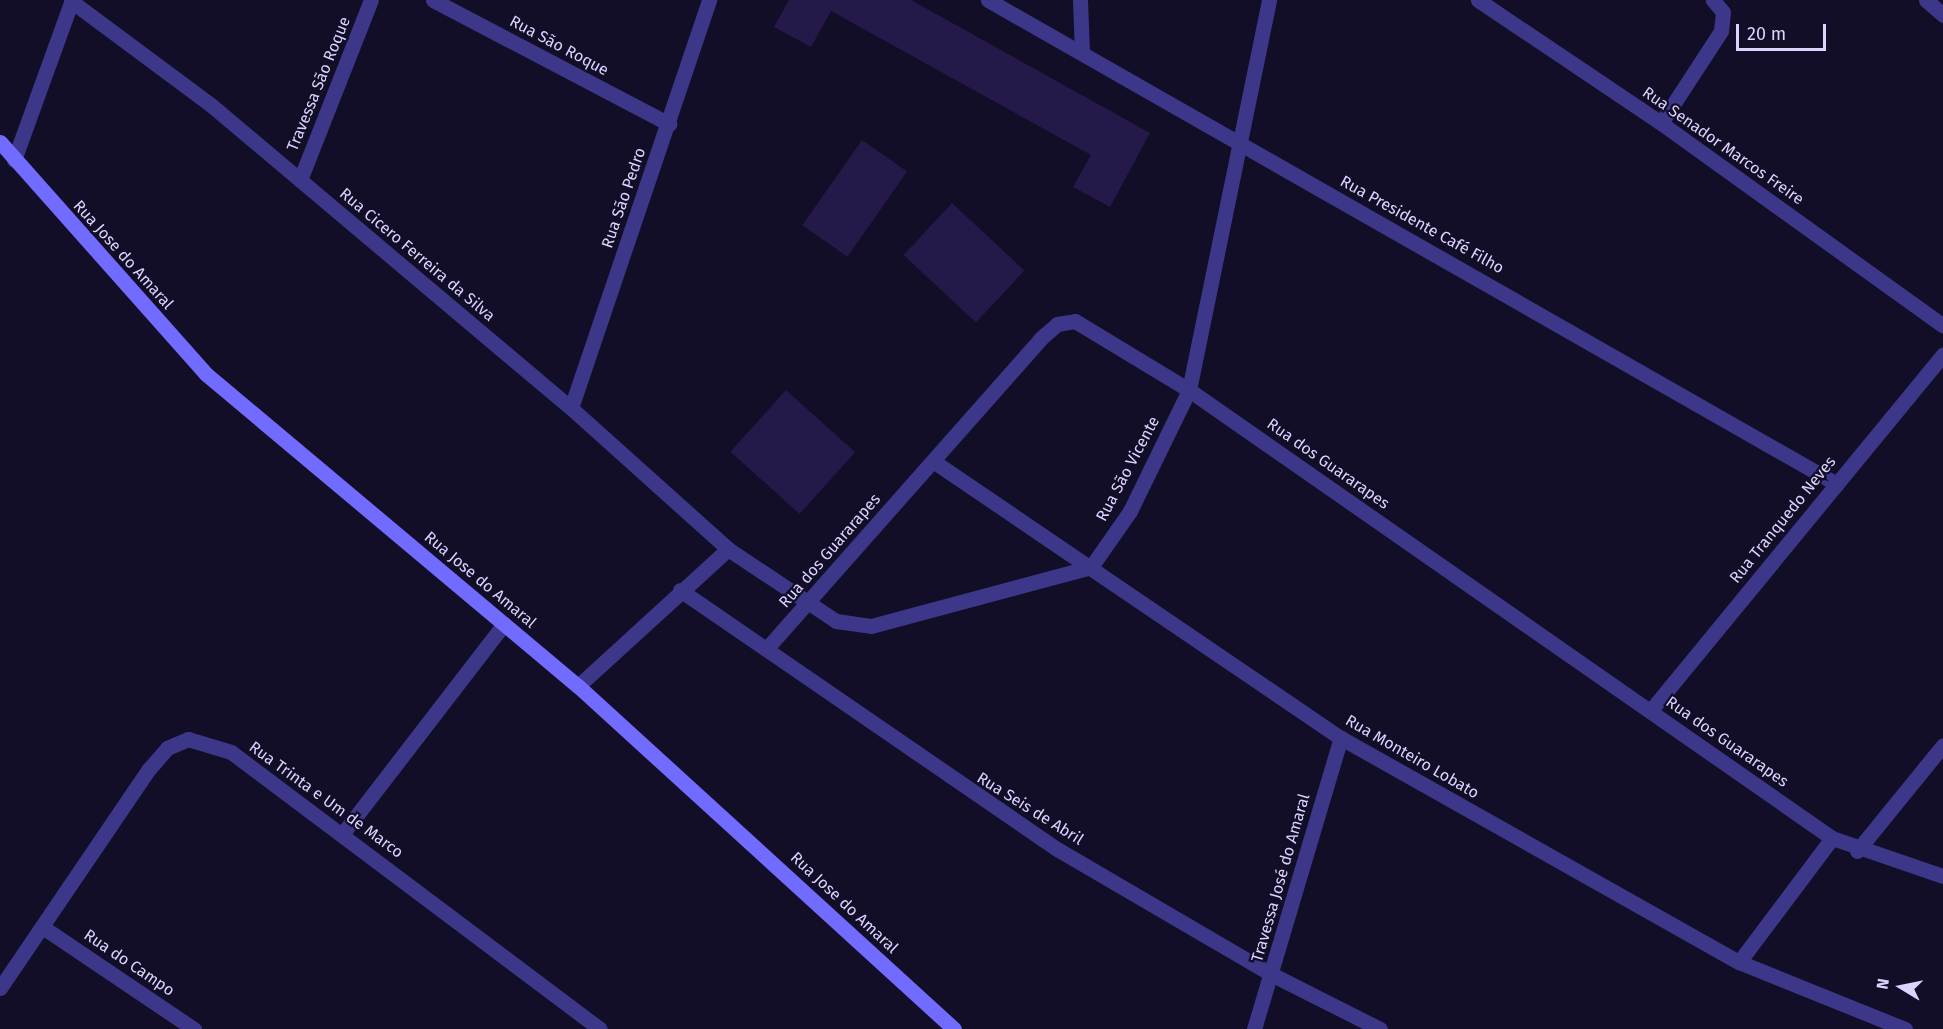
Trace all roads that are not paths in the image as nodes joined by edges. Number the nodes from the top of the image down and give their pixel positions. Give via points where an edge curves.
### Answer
1 (371, 0) edge
2 (433, 0) edge
3 (709, 0) edge
4 (988, 0) edge
5 (1080, 0) edge
6 (1269, 0) edge
7 (1478, 0) edge
8 (1713, 0) edge
9 (1926, 0) edge
10 (72, 1) edge
11 (1943, 15) edge
12 (1082, 52) junction
13 (1661, 123) junction
14 (669, 124) junction
15 (0, 142) edge
16 (1241, 145) junction
17 (14, 160) junction
18 (300, 180) junction
19 (1943, 326) edge
20 (1943, 354) edge
21 (1189, 390) junction
22 (571, 408) junction
23 (933, 461) junction
24 (1837, 484) junction
25 (728, 549) junction
26 (1091, 567) junction
27 (680, 590) junction
28 (810, 602) junction
29 (504, 624) junction
30 (767, 648) junction
31 (578, 686) junction
32 (1651, 710) junction
33 (1341, 738) junction
34 (1943, 745) edge
35 (344, 833) junction
36 (1832, 838) junction
37 (1857, 851) junction
38 (1943, 876) edge
39 (44, 928) junction
40 (1739, 962) junction
41 (1271, 974) junction
42 (0, 988) edge
43 (194, 1029) edge
44 (600, 1029) edge
45 (954, 1029) edge
46 (1254, 1029) edge
47 (1380, 1029) edge
48 (1905, 1029) edge

1 - 18 street, Travessa São Roque
2 - 14 street, Rua São Roque
3 - 14 street, Rua São Pedro
4 - 12 street, Rua Presidente Café Filho
5 - 12 street
6 - 16 street, Rua São Vicente
7 - 13 street, Rua Senador Marcos Freire
8 - 13 street via 1723,12 1721,32
9 - 11 street
10 - 17 street
10 - 18 street, Rua Cicero Ferreira da Silva via 140,49
12 - 16 street, Rua Presidente Café Filho
13 - 19 street, Rua Senador Marcos Freire
14 - 22 street, Rua São Pedro
15 - 17 street, Rua Jose do Amaral
16 - 21 street, Rua São Vicente
16 - 24 street, Rua Presidente Café Filho via 1605,347
17 - 29 street, Rua Jose do Amaral via 206,374
18 - 22 street, Rua Cicero Ferreira da Silva
20 - 24 street, Rua Tranquedo Neves
21 - 23 street, Rua dos Guararapes via 1090,327 1064,321 1040,339
21 - 26 street, Rua São Vicente via 1151,472
21 - 32 street, Rua dos Guararapes
22 - 25 street, Rua Cicero Ferreira da Silva
23 - 26 street, Rua Monteiro Lobato
23 - 28 street, Rua dos Guararapes
24 - 32 street, Rua Tranquedo Neves
25 - 27 street
25 - 28 street
26 - 28 street via 871,626 837,621
26 - 33 street, Rua Monteiro Lobato
27 - 30 street, Rua Seis de Abril
27 - 31 street
28 - 30 street, Rua dos Guararapes
29 - 31 street, Rua Jose do Amaral
29 - 35 street
30 - 41 street, Rua Seis de Abril via 969,792
31 - 45 street, Rua Jose do Amaral
32 - 36 street, Rua dos Guararapes
33 - 40 street, Rua Monteiro Lobato
33 - 41 street, Travessa José do Amaral
34 - 37 street
35 - 39 street, Rua Trinta e Um de Marco via 231,752 188,739 167,747 149,769
35 - 44 street, Rua Trinta e Um de Marco
36 - 37 street, Rua dos Guararapes
36 - 40 street
37 - 38 street, Rua dos Guararapes
39 - 42 street, Rua Trinta e Um de Marco
39 - 43 street, Rua do Campo
40 - 48 street, Rua Monteiro Lobato
41 - 46 street, Travessa José do Amaral
41 - 47 street, Rua Seis de Abril

